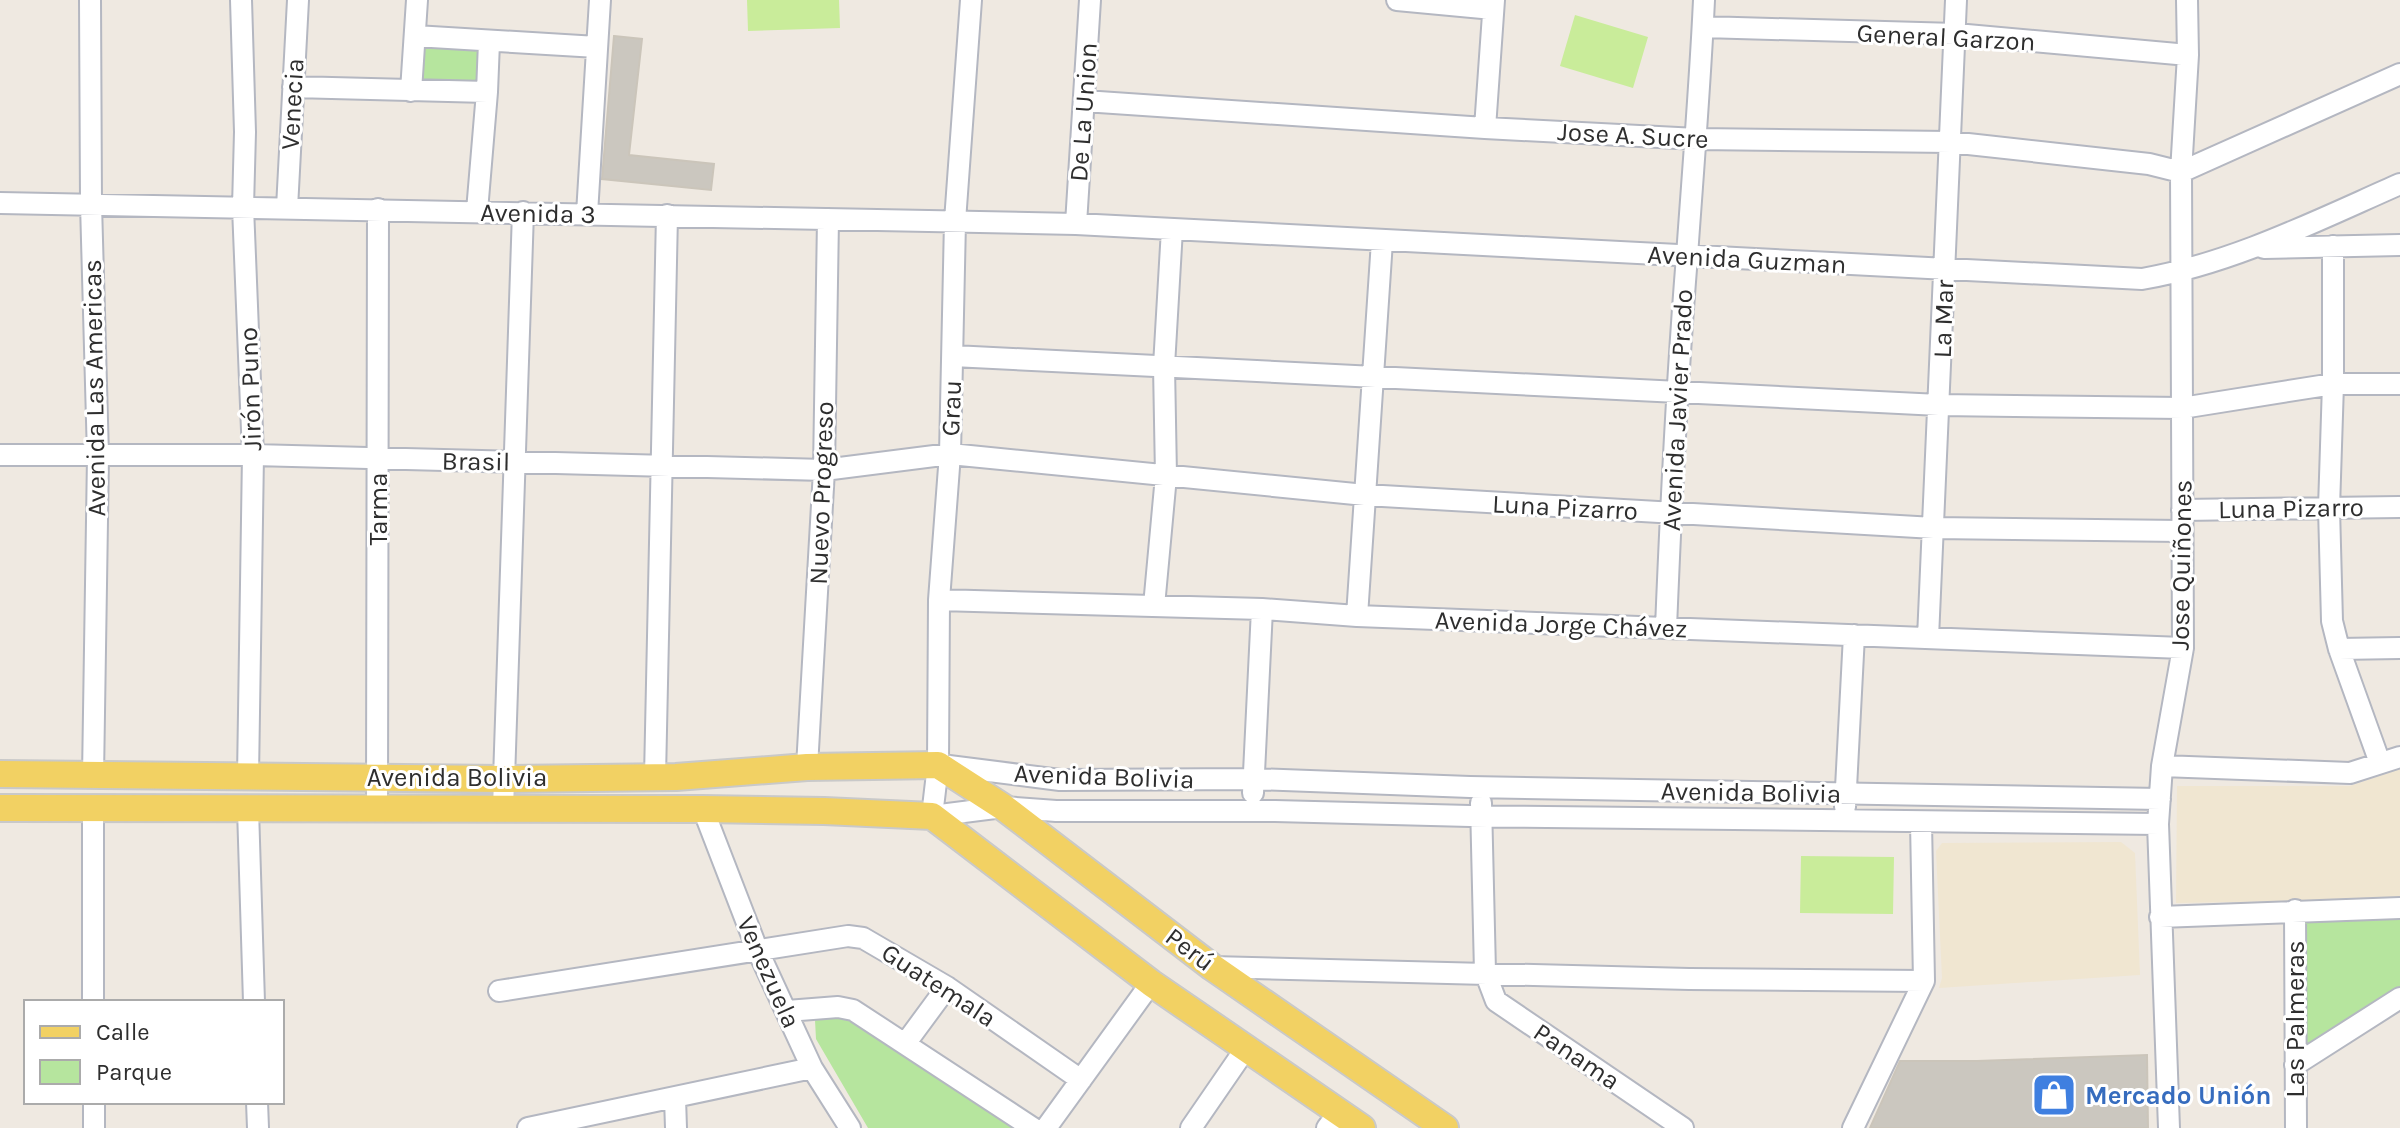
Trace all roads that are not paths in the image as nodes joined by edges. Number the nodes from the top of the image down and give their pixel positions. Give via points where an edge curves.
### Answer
1 (90, 0) edge
2 (241, 0) edge
3 (298, 0) edge
4 (417, 0) edge
5 (600, 0) edge
6 (971, 0) edge
7 (1090, 0) edge
8 (1397, 0) edge
9 (1704, 0) edge
10 (1956, 0) edge
11 (2187, 0) edge
12 (1493, 4) edge
13 (1703, 27) junction
14 (1956, 34) junction
15 (415, 36) junction
16 (489, 42) junction
17 (597, 47) junction
18 (2188, 55) junction
19 (2400, 74) edge
20 (293, 87) junction
21 (411, 91) junction
22 (487, 92) junction
23 (1084, 101) junction
24 (1485, 128) junction
25 (1697, 139) junction
26 (1950, 142) junction
27 (2181, 172) junction
28 (2400, 184) edge
29 (0, 203) edge
30 (91, 204) junction
31 (243, 207) junction
32 (287, 208) junction
33 (378, 209) junction
34 (477, 211) junction
35 (523, 212) junction
36 (587, 214) junction
37 (667, 215) junction
38 (828, 219) junction
39 (955, 221) junction
40 (1076, 224) junction
41 (1172, 229) junction
42 (1382, 241) junction
43 (2400, 245) edge
44 (2333, 246) junction
45 (2255, 248) junction
46 (1687, 256) junction
47 (1945, 269) junction
48 (2182, 271) junction
49 (953, 356) junction
50 (1164, 366) junction
51 (1373, 376) junction
52 (2333, 384) junction
53 (2400, 384) edge
54 (1678, 392) junction
55 (1939, 405) junction
56 (2182, 408) junction
57 (950, 454) junction
58 (0, 455) edge
59 (253, 455) junction
60 (98, 456) junction
61 (378, 458) junction
62 (514, 462) junction
63 (662, 465) junction
64 (824, 470) junction
65 (1166, 476) junction
66 (1365, 495) junction
67 (2400, 507) edge
68 (2329, 508) junction
69 (2182, 510) junction
70 (1671, 513) junction
71 (1934, 528) junction
72 (2181, 531) junction
73 (939, 600) junction
74 (1154, 606) junction
75 (1262, 609) junction
76 (1357, 616) junction
77 (1666, 628) junction
78 (1854, 635) junction
79 (1928, 638) junction
80 (2183, 648) junction
81 (2400, 648) edge
82 (2339, 649) junction
83 (2390, 760) edge
84 (938, 765) junction
85 (2162, 766) junction
86 (807, 767) junction
87 (0, 774) edge
88 (93, 777) junction
89 (248, 777) junction
90 (377, 777) junction
91 (655, 777) junction
92 (504, 779) junction
93 (1254, 779) junction
94 (1481, 787) junction
95 (1846, 793) junction
96 (2160, 799) junction
97 (1003, 807) junction
98 (0, 808) edge
99 (93, 809) junction
100 (248, 809) junction
101 (377, 809) junction
102 (503, 809) junction
103 (703, 809) junction
104 (1253, 811) junction
105 (932, 816) junction
106 (1482, 816) junction
107 (1845, 821) junction
108 (1921, 822) junction
109 (2158, 824) junction
110 (2400, 908) edge
111 (2295, 910) junction
112 (2160, 917) junction
113 (757, 949) junction
114 (1212, 967) junction
115 (1485, 972) junction
116 (1924, 981) junction
117 (1151, 983) junction
118 (947, 987) junction
119 (499, 991) dead end
120 (2400, 998) edge
121 (93, 1000) edge
122 (254, 1000) edge
123 (787, 1011) junction
124 (905, 1044) junction
125 (1246, 1048) junction
126 (2295, 1065) junction
127 (812, 1068) junction
128 (1081, 1080) junction
129 (675, 1098) junction
130 (94, 1104) edge
131 (257, 1104) edge
132 (1333, 1120) edge
133 (94, 1128) edge
134 (258, 1128) edge
135 (531, 1128) edge
136 (676, 1128) edge
137 (850, 1128) edge
138 (1033, 1128) edge
139 (1046, 1128) edge
140 (1191, 1128) edge
141 (1362, 1128) edge
142 (1445, 1128) edge
143 (1683, 1128) edge
144 (1853, 1128) edge
145 (2169, 1128) edge
146 (2296, 1128) edge

1 - 30 street, Avenida Las Americas
2 - 31 street, Jirón Puno
3 - 20 street, Venecia
4 - 15 street
5 - 17 street
6 - 39 street, Grau
7 - 23 street, De La Union
8 - 12 street
9 - 13 street, Avenida Javier Prado
10 - 14 street, La Mar
11 - 18 street, Jose Quiñones
12 - 24 street
13 - 14 street, General Garzon
13 - 25 street, Avenida Javier Prado
14 - 18 street, General Garzon
14 - 26 street, La Mar
15 - 16 street
15 - 21 street
16 - 17 street
16 - 22 street
17 - 36 street
18 - 27 street, Jose Quiñones
19 - 27 street
20 - 21 street
20 - 32 street, Venecia
21 - 22 street
22 - 34 street
23 - 24 street, Jose A. Sucre
23 - 40 street, De La Union
24 - 25 street, Jose A. Sucre
25 - 26 street, Jose A. Sucre
25 - 46 street, Avenida Javier Prado
26 - 27 street, Jose A. Sucre
26 - 47 street, La Mar
27 - 48 street, Jose Quiñones
28 - 45 street, Avenida Guzman
29 - 30 street, Avenida 3
30 - 31 street, Avenida 3
30 - 60 street, Avenida Las Americas
31 - 32 street, Avenida 3
31 - 59 street, Jirón Puno
32 - 33 street, Avenida 3
33 - 34 street, Avenida 3
33 - 61 street, Tarma
34 - 35 street, Avenida 3
35 - 36 street, Avenida 3
35 - 62 street
36 - 37 street, Avenida 3
37 - 38 street, Avenida 3
37 - 63 street
38 - 39 street, Avenida 3
38 - 64 street, Nuevo Progreso
39 - 40 street, Avenida 3
39 - 49 street, Grau
40 - 41 street, Avenida Guzman
41 - 42 street, Avenida Guzman
41 - 50 street
42 - 46 street, Avenida Guzman
42 - 51 street
43 - 44 street
44 - 45 street
44 - 52 street
45 - 48 street, Avenida Guzman
46 - 47 street, Avenida Guzman
46 - 54 street, Avenida Javier Prado
47 - 48 street, Avenida Guzman via 2142,279
47 - 55 street, La Mar
48 - 56 street, Jose Quiñones
49 - 50 street
49 - 57 street, Grau
50 - 51 street
50 - 65 street
51 - 54 street
51 - 66 street
52 - 53 street
52 - 56 street
52 - 68 street
54 - 55 street
54 - 70 street, Avenida Javier Prado
55 - 56 street
55 - 71 street, La Mar
56 - 69 street, Jose Quiñones
57 - 64 street, Brasil
57 - 65 street, Luna Pizarro
57 - 73 street, Grau
58 - 60 street, Brasil
59 - 60 street, Brasil
59 - 61 street, Brasil
59 - 89 street, Jirón Puno
60 - 88 street, Avenida Las Americas
61 - 62 street, Brasil
61 - 90 street, Tarma
62 - 63 street, Brasil
62 - 92 street
63 - 64 street, Brasil
63 - 91 street
64 - 86 street, Nuevo Progreso
65 - 66 street, Luna Pizarro
65 - 74 street
66 - 70 street, Luna Pizarro
66 - 76 street
67 - 68 street, Luna Pizarro
68 - 69 street, Luna Pizarro
68 - 82 street via 2332,621
69 - 72 street, Jose Quiñones
70 - 71 street, Luna Pizarro
70 - 77 street, Avenida Javier Prado
71 - 72 street, Luna Pizarro
71 - 79 street, La Mar
72 - 80 street, Jose Quiñones
73 - 74 street, Avenida Jorge Chávez
73 - 84 street, Grau
74 - 75 street, Avenida Jorge Chávez
75 - 76 street, Avenida Jorge Chávez
75 - 93 street
76 - 77 street, Avenida Jorge Chávez
77 - 78 street, Avenida Jorge Chávez
78 - 79 street, Avenida Jorge Chávez
78 - 95 street
79 - 80 street, Avenida Jorge Chávez
80 - 85 street, Jose Quiñones
81 - 82 street
82 - 83 street
83 - 85 street via 2350,773
84 - 86 main road, Avenida Bolivia
84 - 93 street, Avenida Bolivia via 1060,780
84 - 97 main road, Perú
84 - 105 street, Grau
85 - 96 street, Jose Quiñones
86 - 91 main road, Avenida Bolivia
87 - 88 main road, Avenida Bolivia
88 - 89 main road, Avenida Bolivia
89 - 90 main road, Avenida Bolivia
90 - 92 main road, Avenida Bolivia
90 - 101 street, Tarma
91 - 92 main road, Avenida Bolivia
92 - 102 street
93 - 94 street, Avenida Bolivia
93 - 104 street
94 - 95 street, Avenida Bolivia
94 - 106 street
95 - 96 street, Avenida Bolivia
95 - 107 street
96 - 109 street, Jose Quiñones
97 - 104 street, Avenida Bolivia
97 - 105 street, Avenida Bolivia
97 - 114 main road, Perú
98 - 99 main road, Avenida Bolivia
99 - 100 main road, Avenida Bolivia
99 - 121 street
100 - 101 main road, Avenida Bolivia
100 - 122 street
101 - 102 main road, Avenida Bolivia
102 - 103 main road, Avenida Bolivia
103 - 105 main road, Avenida Bolivia
103 - 113 street, Venezuela
104 - 106 street, Avenida Bolivia
105 - 117 main road, Perú
106 - 107 street, Avenida Bolivia
106 - 115 street
107 - 108 street, Avenida Bolivia
108 - 109 street, Avenida Bolivia
108 - 116 street
109 - 112 street, Jose Quiñones
110 - 111 street
111 - 112 street
111 - 126 street, Las Palmeras
112 - 145 street, Jose Quiñones
113 - 118 street, Guatemala via 863,938
113 - 119 street, Guatemala
113 - 123 street, Venezuela
114 - 115 street
114 - 142 main road, Perú
115 - 116 street
115 - 143 street, Panama via 1496,1001
116 - 144 street
117 - 125 main road, Perú
117 - 128 street
118 - 124 street
118 - 128 street, Guatemala
120 - 126 street
123 - 124 street via 846,1008
123 - 127 street, Venezuela
124 - 138 street
125 - 132 main road, Perú
125 - 140 street
126 - 146 street, Las Palmeras
127 - 129 street
127 - 137 street, Venezuela
128 - 139 street
129 - 135 street
129 - 136 street
130 - 133 street
131 - 134 street
132 - 141 main road, Perú

